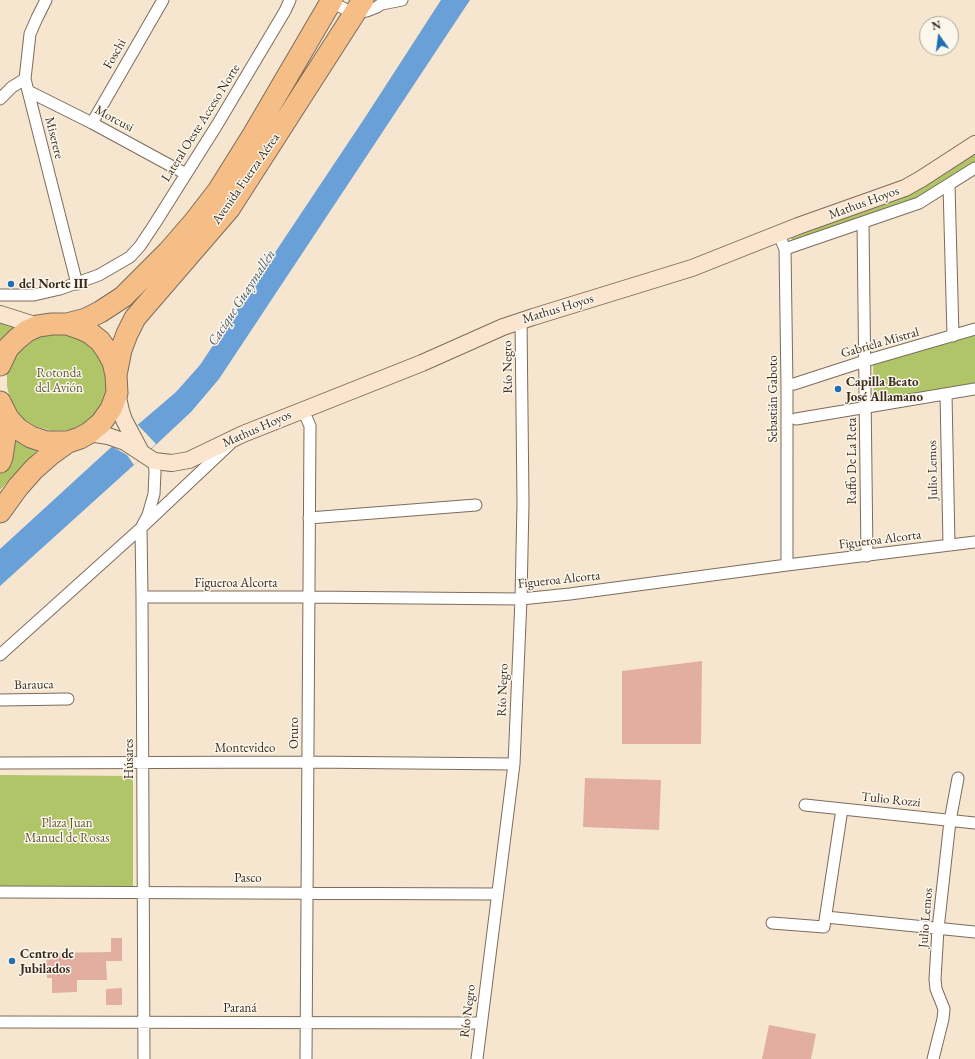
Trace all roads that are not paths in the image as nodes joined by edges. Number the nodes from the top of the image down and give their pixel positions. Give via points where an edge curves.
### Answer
1 (46, 0) edge
2 (163, 0) edge
3 (290, 0) edge
4 (332, 0) edge
5 (402, 0) edge
6 (372, 4) edge
7 (25, 79) junction
8 (28, 91) junction
9 (0, 99) edge
10 (92, 123) junction
11 (975, 144) edge
12 (975, 168) edge
13 (186, 174) junction
14 (949, 185) junction
15 (863, 223) junction
16 (778, 233) junction
17 (785, 249) junction
18 (77, 284) junction
19 (0, 295) edge
20 (0, 314) edge
21 (521, 320) junction
22 (67, 324) junction
23 (38, 326) junction
24 (975, 329) edge
25 (953, 336) junction
26 (865, 361) junction
27 (0, 365) edge
28 (116, 384) junction
29 (794, 384) dead end
30 (975, 388) edge
31 (946, 394) junction
32 (865, 407) junction
33 (4, 410) edge
34 (301, 410) junction
35 (796, 419) dead end
36 (89, 434) junction
37 (126, 436) junction
38 (238, 437) junction
39 (68, 442) junction
40 (147, 456) junction
41 (0, 462) edge
42 (476, 505) dead end
43 (0, 512) edge
44 (309, 518) junction
45 (141, 528) junction
46 (975, 542) edge
47 (949, 545) junction
48 (866, 556) junction
49 (787, 565) junction
50 (142, 597) junction
51 (308, 597) junction
52 (521, 599) junction
53 (0, 654) edge
54 (68, 699) dead end
55 (0, 700) edge
56 (307, 762) junction
57 (0, 763) edge
58 (143, 763) junction
59 (514, 764) junction
60 (958, 778) dead end
61 (805, 805) dead end
62 (842, 809) junction
63 (950, 821) junction
64 (975, 823) edge
65 (0, 892) edge
66 (144, 892) junction
67 (307, 892) junction
68 (497, 894) junction
69 (826, 917) junction
70 (772, 923) dead end
71 (938, 928) junction
72 (975, 932) edge
73 (0, 1022) edge
74 (306, 1022) junction
75 (144, 1023) junction
76 (481, 1023) junction
77 (144, 1059) edge
78 (306, 1059) edge
79 (477, 1059) edge
80 (933, 1059) edge

1 - 7 street, Miserere via 30,34
2 - 10 street, Foschi
3 - 13 street, Lateral Oeste Acceso Norte
4 - 6 street via 348,10
4 - 22 highway, Avenida Fuerza Aérea via 253,135 218,191 194,222 123,297 86,319
5 - 6 street
6 - 28 highway, Avenida Fuerza Aérea via 229,209 135,318 121,350
7 - 8 street, Miserere
7 - 9 street
8 - 10 street, Morcusi
8 - 18 street, Miserere
10 - 13 street, Morcusi
11 - 16 main road, Mathus Hoyos via 905,188
12 - 14 street, Mathus Hoyos
13 - 18 street, Lateral Oeste Acceso Norte via 140,246 130,257
14 - 15 street, Mathus Hoyos via 919,203
14 - 25 street
15 - 17 street, Mathus Hoyos
15 - 26 street, Raffo De La Reta
16 - 17 street, Sebastián Gaboto
16 - 21 main road, Mathus Hoyos via 692,268
17 - 49 street, Sebastián Gaboto
18 - 19 street via 34,295
20 - 23 main road
21 - 34 main road, Mathus Hoyos via 422,363
21 - 52 street, Río Negro
22 - 23 highway
22 - 28 highway via 90,333 100,341 113,362
23 - 27 highway via 17,338 8,348
24 - 25 street, Gabriela Mistral
25 - 26 street, Gabriela Mistral
26 - 29 street, Gabriela Mistral
26 - 32 street, Raffo De La Reta
28 - 36 highway, Avenida Fuerza Aérea via 111,409 102,423
28 - 37 main road
30 - 31 street
31 - 32 street
31 - 47 street, Julio Lemos
32 - 35 street
32 - 48 street, Raffo De La Reta
33 - 39 highway via 18,429 31,437 46,442
33 - 41 highway
34 - 38 main road, Mathus Hoyos
34 - 44 street, Oruro via 310,426
36 - 37 main road, Mathus Hoyos
36 - 39 highway
37 - 40 main road, Mathus Hoyos
38 - 40 main road, Mathus Hoyos via 190,460 172,463
38 - 45 street
39 - 43 highway via 34,469
40 - 45 street, Húsares via 155,477 154,494
42 - 44 street
44 - 51 street, Oruro
45 - 50 street, Húsares
45 - 53 street
46 - 47 street, Figueroa Alcorta
47 - 48 street, Figueroa Alcorta
48 - 49 street, Figueroa Alcorta
49 - 52 street, Figueroa Alcorta
50 - 51 street, Figueroa Alcorta
50 - 58 street, Húsares
51 - 52 street, Figueroa Alcorta
51 - 56 street, Oruro
52 - 59 street, Río Negro
54 - 55 street, Barauca
56 - 58 street, Montevideo
56 - 59 street, Montevideo
56 - 67 street, Oruro
57 - 58 street, Montevideo
58 - 66 street, Húsares
59 - 68 street, Río Negro
60 - 63 street, Julio Lemos
61 - 62 street, Tulio Rozzi
62 - 63 street, Tulio Rozzi
62 - 69 street
63 - 64 street, Tulio Rozzi
63 - 71 street, Julio Lemos
65 - 66 street, Pasco
66 - 67 street, Pasco
66 - 75 street, Húsares
67 - 68 street, Pasco
67 - 74 street, Oruro
68 - 76 street, Río Negro
69 - 70 street via 824,927
69 - 71 street
71 - 72 street
71 - 80 street, Julio Lemos via 935,979 944,1009
73 - 75 street, Paraná
74 - 75 street, Paraná
74 - 76 street, Paraná
74 - 78 street, Oruro
75 - 77 street, Húsares
76 - 79 street, Río Negro

